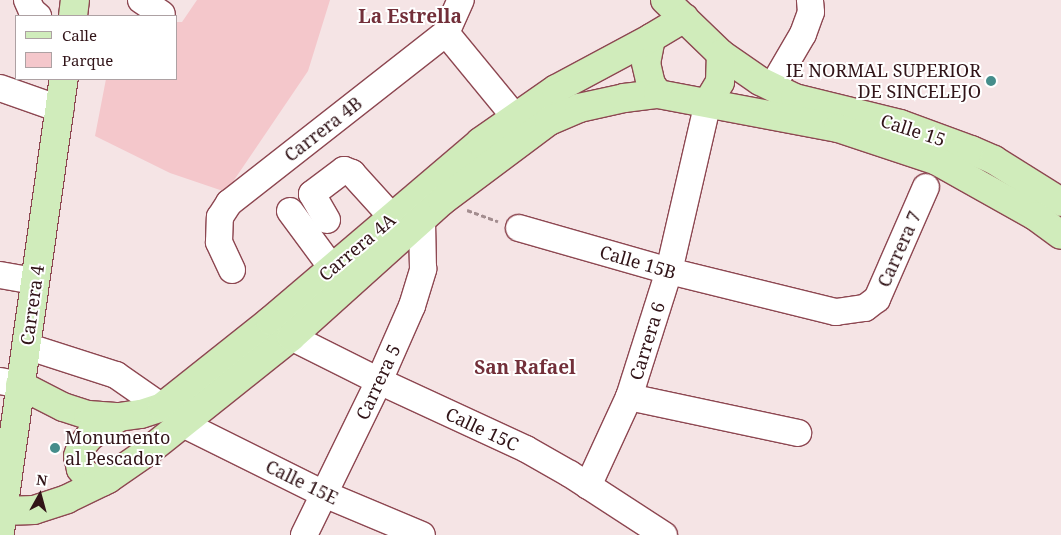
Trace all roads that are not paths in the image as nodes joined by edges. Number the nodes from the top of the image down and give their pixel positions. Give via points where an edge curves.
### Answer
1 (27, 0) edge
2 (75, 0) edge
3 (461, 0) edge
4 (810, 0) edge
5 (675, 9) edge
6 (37, 15) edge
7 (73, 15) edge
8 (446, 33) junction
9 (651, 38) junction
10 (721, 54) junction
11 (64, 80) edge
12 (772, 87) junction
13 (0, 88) edge
14 (658, 94) junction
15 (708, 102) junction
16 (60, 109) junction
17 (515, 117) junction
18 (926, 187) dead end
19 (1055, 198) edge
20 (290, 212) dead end
21 (1035, 216) junction
22 (392, 217) junction
23 (327, 220) dead end
24 (422, 221) junction
25 (519, 228) road end
26 (1061, 235) edge
27 (332, 268) junction
28 (232, 270) dead end
29 (669, 271) junction
30 (0, 275) edge
31 (35, 281) junction
32 (836, 312) joint
33 (291, 337) junction
34 (26, 346) junction
35 (380, 381) junction
36 (10, 383) edge
37 (629, 397) junction
38 (162, 407) junction
39 (119, 417) junction
40 (183, 424) junction
41 (798, 433) dead end
42 (102, 482) junction
43 (588, 486) junction
44 (324, 494) junction
45 (2, 521) edge
46 (304, 535) edge
47 (422, 535) edge
48 (664, 535) edge

1 - 6 street
2 - 7 main road
3 - 8 street, Carrera 4B
4 - 12 street via 811,12 803,34
5 - 9 main road, Carrera 4A
5 - 10 main road, Calle 15
8 - 17 street
8 - 28 street, Carrera 4B via 229,203 220,217 219,242
9 - 14 main road via 647,74
9 - 17 main road, Carrera 4A via 556,89
10 - 12 main road, Calle 15
10 - 15 main road via 720,82
11 - 16 main road, Carrera 4
12 - 19 main road, Calle 15 via 795,98 900,124 971,150 994,160
13 - 16 street
14 - 15 main road, Calle 15
14 - 24 main road, Carrera 4A via 579,108 549,121 442,201
15 - 21 main road, Calle 15 via 838,128 937,161
15 - 29 street, Carrera 6
16 - 31 main road, Carrera 4
17 - 22 main road, Carrera 4A via 480,142
18 - 32 street, Carrera 7 via 877,299 865,308
19 - 21 main road
20 - 27 street
21 - 26 main road, Calle 15
22 - 23 street via 352,173 344,170 312,194
22 - 27 main road, Carrera 4A
24 - 33 main road, Carrera 4A
24 - 35 street, Carrera 5 via 423,269 412,306
25 - 29 street, Calle 15B
27 - 38 main road, Carrera 4A
29 - 32 street, Calle 15B
29 - 37 street, Carrera 6
30 - 31 street
31 - 34 main road, Carrera 4
33 - 35 street, Calle 15C
33 - 40 main road, Carrera 4A
34 - 36 main road, Carrera 4
34 - 38 street via 116,375
35 - 43 street, Calle 15C via 526,449
35 - 44 street, Carrera 5
36 - 39 main road, Carrera 4A via 62,407
36 - 45 main road, Carrera 4
37 - 41 street
37 - 43 street, Carrera 6
38 - 39 main road, Carrera 4A
39 - 42 main road via 90,436 78,456 86,475
40 - 42 main road, Carrera 4A
40 - 44 street, Calle 15E
42 - 45 main road, Carrera 4A via 67,499
43 - 48 street, Calle 15C
44 - 46 street, Carrera 5
44 - 47 street, Calle 15E

